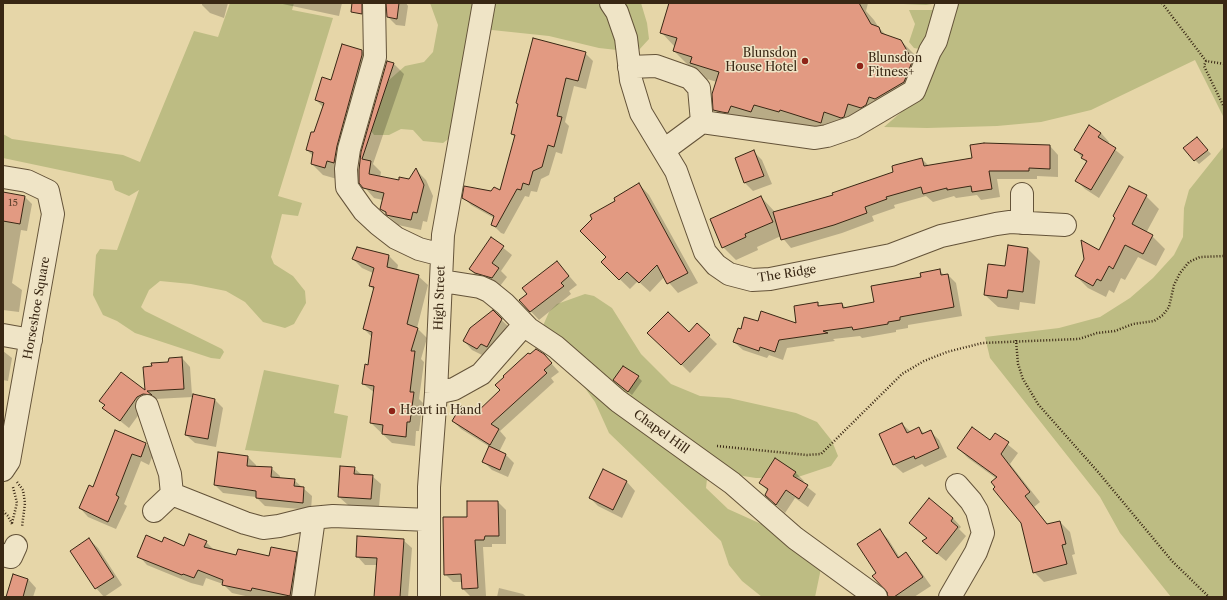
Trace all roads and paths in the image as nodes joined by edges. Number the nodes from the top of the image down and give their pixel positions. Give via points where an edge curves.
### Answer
1 (374, 3) edge
2 (484, 3) edge
3 (611, 3) edge
4 (947, 3) edge
5 (1162, 3) edge
6 (1206, 61) junction
7 (1224, 64) edge
8 (629, 67) junction
9 (1224, 107) edge
10 (702, 122) junction
11 (664, 150) junction
12 (3, 177) edge
13 (1022, 194) dead end
14 (1022, 223) junction
15 (1065, 225) dead end
16 (442, 255) junction
17 (1224, 256) edge
18 (442, 281) junction
19 (524, 325) junction
20 (3, 335) edge
21 (31, 340) junction
22 (1016, 340) junction
23 (436, 393) junction
24 (147, 406) dead end
25 (714, 446) dead end
26 (4, 470) edge
27 (171, 484) junction
28 (957, 484) dead end
29 (154, 510) dead end
30 (3, 511) edge
31 (25, 511) dead end
32 (314, 518) junction
33 (429, 520) junction
34 (304, 597) edge
35 (429, 597) edge
36 (876, 597) edge
37 (950, 597) edge
38 (1209, 597) edge

1 - 16 street via 375,57 349,149 347,187 364,211 396,238 419,249
2 - 16 street, High Street via 443,235
3 - 8 street, The Ridge via 626,38
4 - 10 street via 936,41 914,91 852,127 815,138
5 - 6 path
6 - 7 path
6 - 9 path via 1204,66
8 - 10 street via 656,66 690,78 699,88
8 - 11 street, The Ridge via 638,104 646,123
10 - 11 street
11 - 14 street, The Ridge via 682,185 705,252 723,270 752,280 770,279 891,255 941,236 969,229
12 - 21 street, Horseshoe Square via 27,181 48,191 53,214
13 - 14 street
14 - 15 street, The Ridge
16 - 18 street, High Street
17 - 22 path via 1200,257 1189,262 1174,284 1169,307 1154,321 1079,339
18 - 19 street, Chapel Hill via 480,287 489,291
18 - 23 street, High Street
19 - 23 street via 482,374 454,389
19 - 36 street, Chapel Hill via 556,347 618,401 732,483 795,538
20 - 21 street
21 - 26 street, Horseshoe Square via 9,461
22 - 25 path via 982,343 924,361 902,374 821,454 807,455
22 - 38 path via 1018,364 1023,379 1038,404 1172,561
23 - 33 street, High Street
24 - 27 street
26 - 30 path via 12,484 17,503 12,524
26 - 31 path via 23,490
27 - 29 street
27 - 32 street via 245,523 262,528
28 - 37 street via 977,510 983,533 976,552
32 - 33 street via 333,516
32 - 34 street
33 - 35 street, High Street

